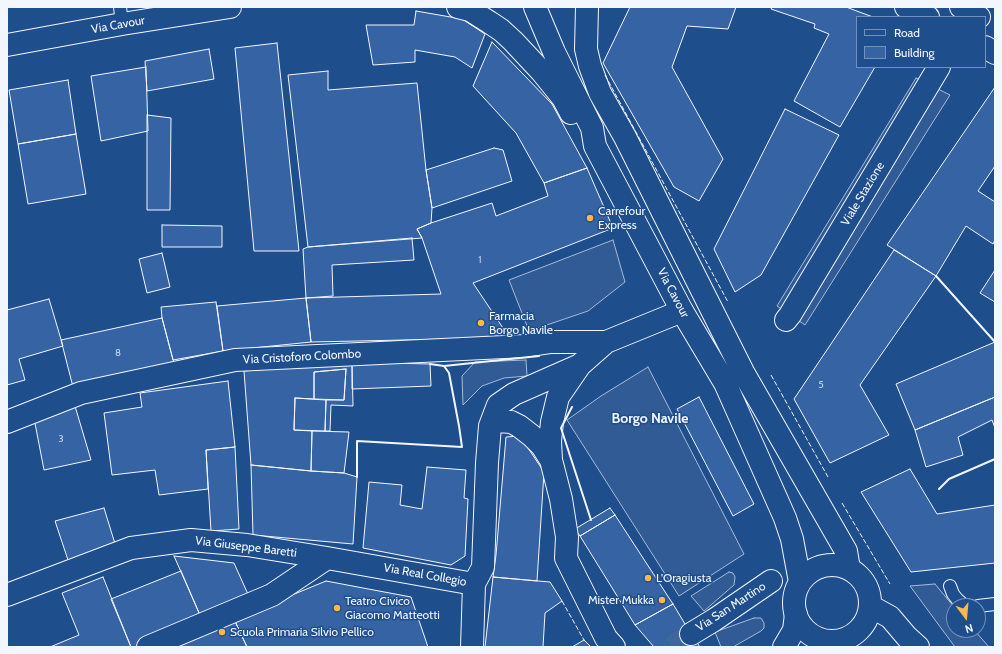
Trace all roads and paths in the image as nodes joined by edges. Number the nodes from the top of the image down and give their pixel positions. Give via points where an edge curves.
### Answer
1 (230, 7) edge
2 (458, 7) edge
3 (535, 7) edge
4 (587, 7) edge
5 (906, 7) edge
6 (961, 7) edge
7 (121, 16) edge
8 (926, 16) edge
9 (977, 16) edge
10 (986, 20) edge
11 (995, 25) edge
12 (7, 45) edge
13 (986, 48) edge
14 (995, 53) edge
15 (938, 68) edge
16 (595, 146) junction
17 (682, 311) junction
18 (786, 320) dead end
19 (606, 342) junction
20 (580, 365) junction
21 (7, 422) edge
22 (490, 426) junction
23 (552, 460) junction
24 (327, 558) junction
25 (849, 569) junction
26 (771, 581) dead end
27 (800, 582) junction
28 (474, 584) junction
29 (950, 586) dead end
30 (7, 595) edge
31 (956, 598) edge
32 (870, 606) junction
33 (796, 614) junction
34 (691, 634) tunnel mouth
35 (845, 645) edge
36 (148, 647) edge
37 (472, 647) edge
38 (614, 647) edge
39 (784, 647) edge
40 (918, 647) edge

1 - 7 street, Via Cavour
2 - 16 street via 470,10 502,30 513,41 563,98 580,130
3 - 16 street, Via Cavour via 592,128
4 - 25 street via 586,49 600,92 743,372 846,551
5 - 8 street
6 - 9 street
7 - 12 street, Via Cavour
10 - 11 street
13 - 14 street
15 - 18 street, Viale Stazione
16 - 17 street, Via Cavour
17 - 19 street
17 - 27 street, Via Cavour via 725,383 785,518 792,539
19 - 20 street
19 - 21 street, Via Cristoforo Colombo via 551,342 525,346 235,360 81,393
20 - 22 street, Via Real Collegio via 514,394 498,405
20 - 23 street via 558,397 550,441
22 - 23 street via 499,421 519,426 542,446
22 - 28 street, Via Real Collegio via 483,567
23 - 38 street via 567,537 566,558 606,638
24 - 28 street, Via Real Collegio
24 - 30 street, Via Giuseppe Baretti via 247,545 191,540 131,548
24 - 36 street via 272,595
25 - 27 street via 839,566 818,568
25 - 32 street via 865,584
26 - 34 street, Via San Martino
27 - 33 street via 796,591
28 - 37 street
29 - 31 lane
32 - 35 street via 862,627
32 - 40 street via 890,617
33 - 35 street via 801,625 809,633 819,639
33 - 39 street via 794,630

